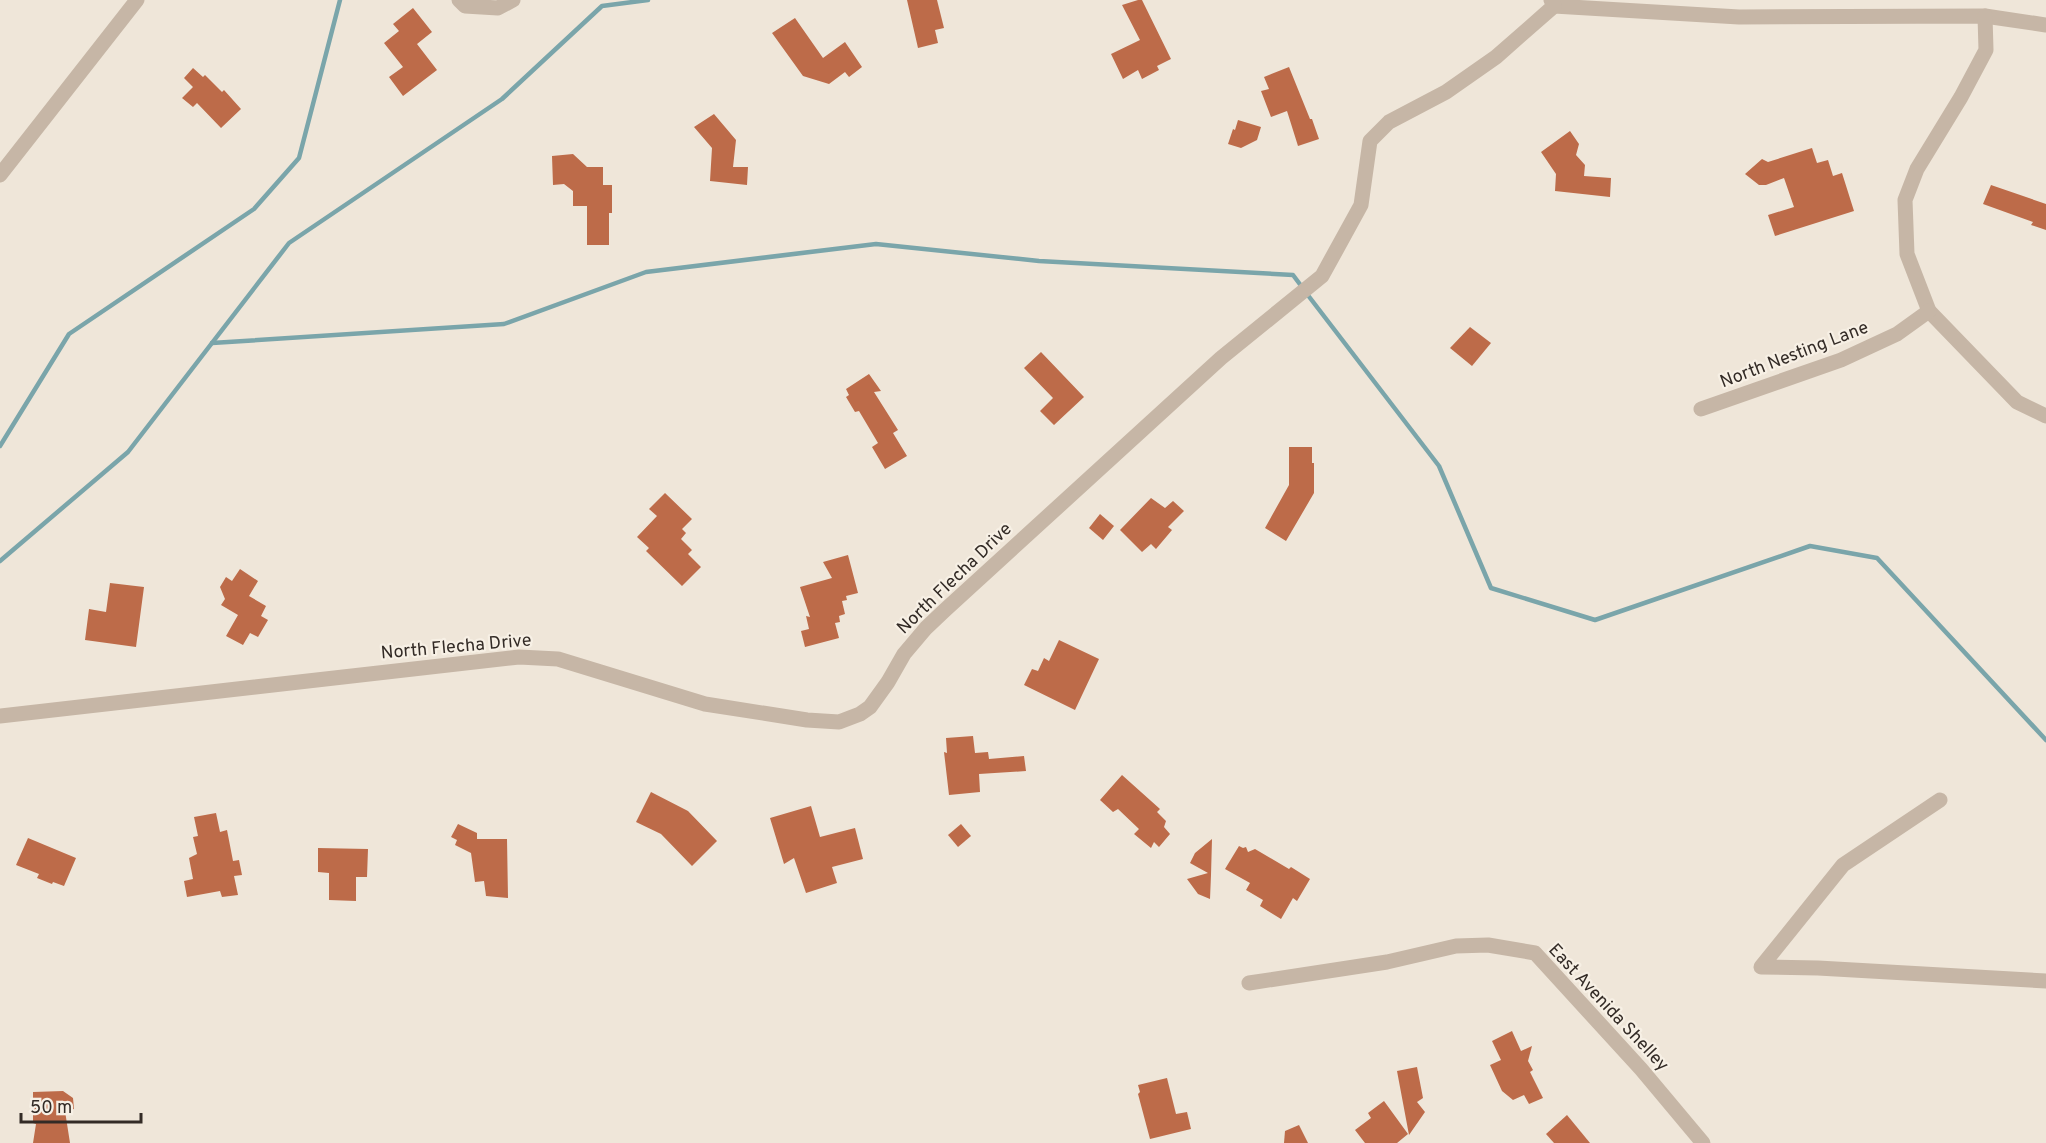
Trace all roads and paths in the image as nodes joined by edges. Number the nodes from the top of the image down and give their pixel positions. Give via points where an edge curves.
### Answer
1 (138, 0) edge
2 (459, 0) edge
3 (513, 0) edge
4 (1552, 3) edge
5 (1984, 16) junction
6 (2046, 25) edge
7 (0, 175) edge
8 (1929, 311) junction
9 (1701, 409) dead end
10 (2046, 416) edge
11 (0, 716) edge
12 (1940, 800) dead end
13 (2046, 981) edge
14 (1250, 983) dead end
15 (1703, 1143) edge

1 - 7 street
2 - 3 street via 465,6 498,8
4 - 5 street via 1740,17
4 - 11 street, North Flecha Drive via 1496,57 1446,92 1389,122 1370,141 1361,205 1322,276 1221,358 945,610 904,654 870,707 851,719 807,720 705,704 558,659 519,657
5 - 6 street
5 - 8 street via 1986,50 1917,169 1905,200 1907,254
8 - 9 street, North Nesting Lane via 1897,334 1841,360
8 - 10 street via 2017,402
12 - 13 street via 1843,864 1761,967
14 - 15 street, East Avenida Shelley via 1387,962 1456,946 1488,945 1535,953

